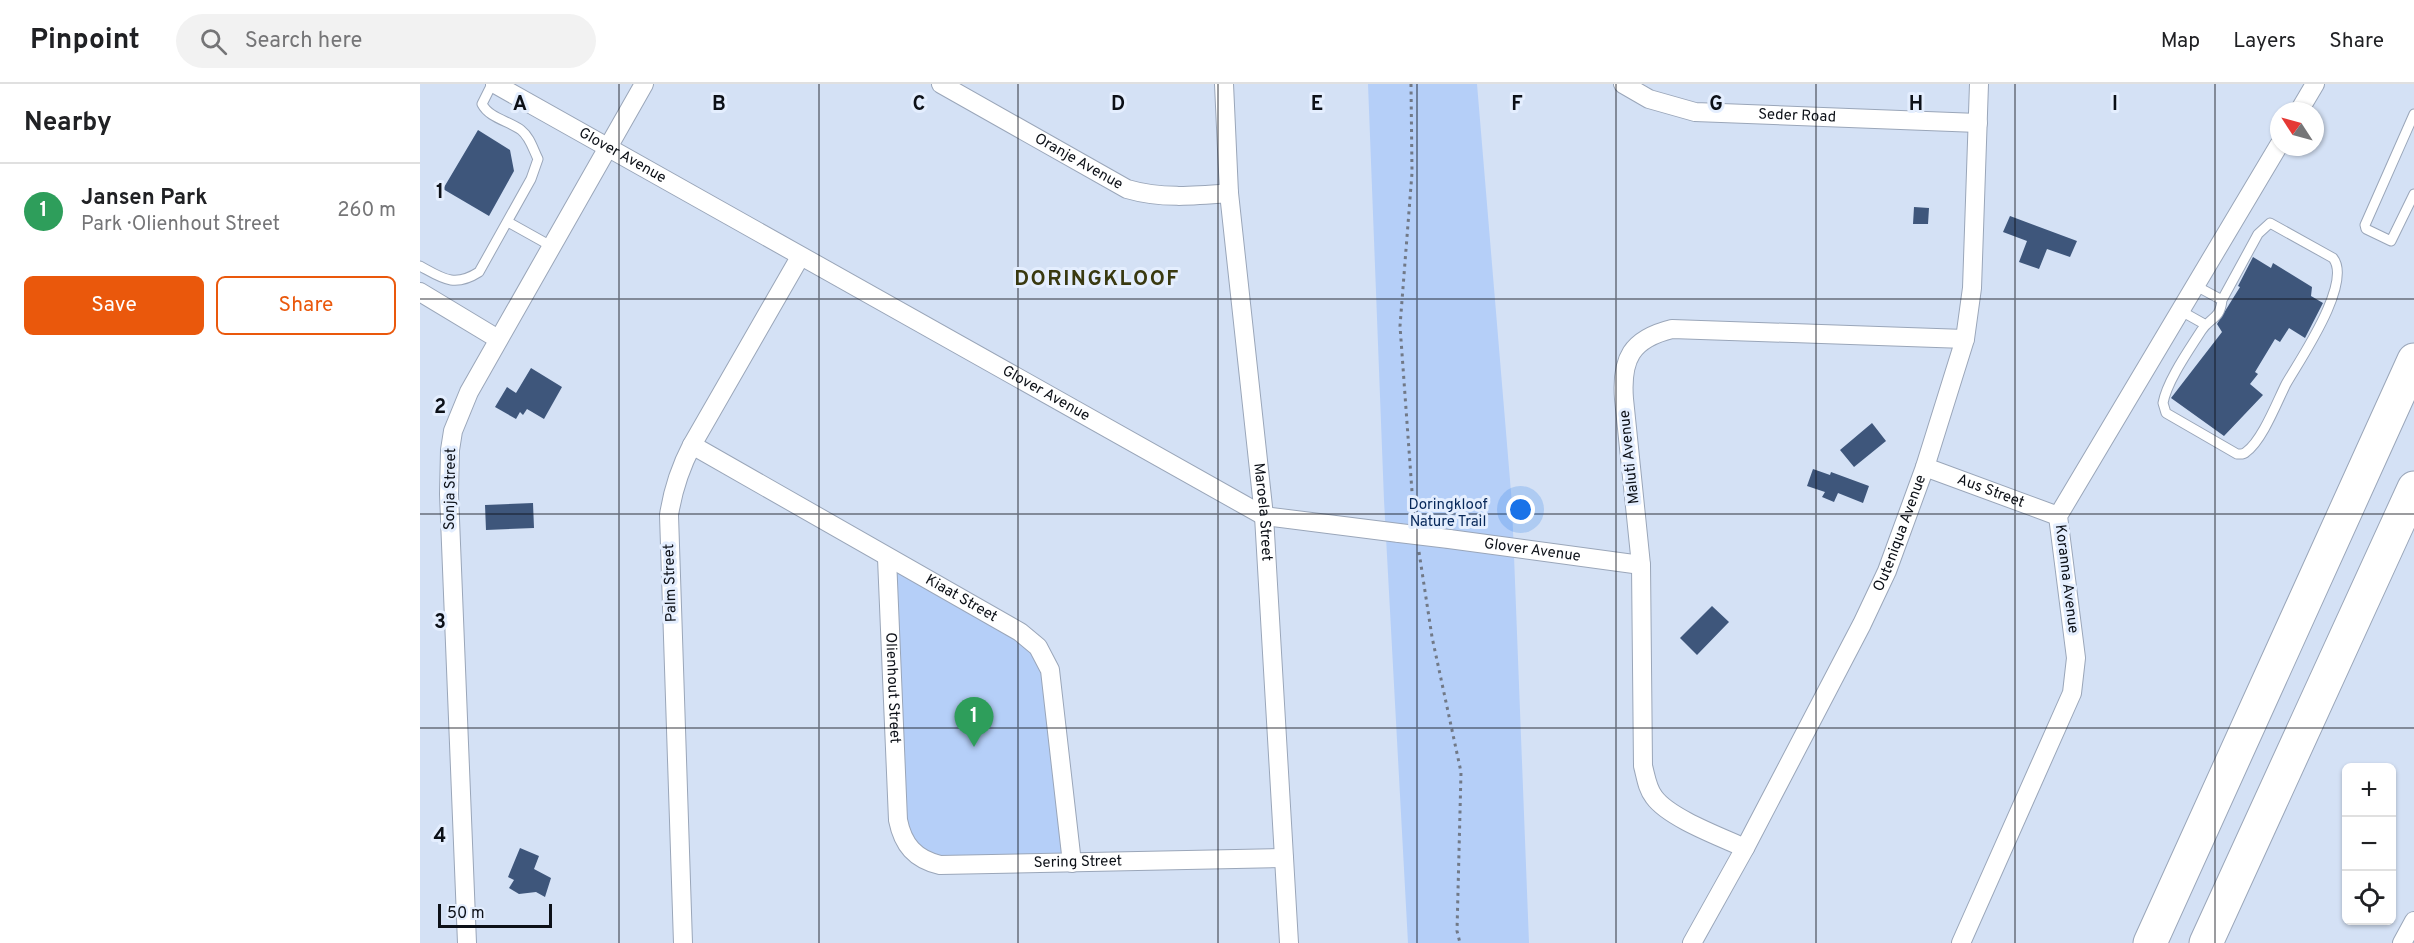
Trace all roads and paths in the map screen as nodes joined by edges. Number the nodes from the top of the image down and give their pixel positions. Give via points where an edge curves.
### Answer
1 (494, 84) edge
2 (644, 84) edge
3 (941, 84) edge
4 (1224, 84) edge
5 (1411, 84) edge
6 (1623, 84) edge
7 (1979, 84) edge
8 (2315, 84) edge
9 (2304, 102) edge
10 (2414, 114) edge
11 (1978, 123) junction
12 (609, 147) junction
13 (2272, 156) edge
14 (1229, 193) junction
15 (2414, 194) edge
16 (508, 222) junction
17 (551, 246) junction
18 (800, 257) junction
19 (420, 266) edge
20 (2196, 286) junction
21 (420, 292) edge
22 (2222, 300) junction
23 (2181, 311) junction
24 (2206, 325) junction
25 (498, 339) junction
26 (1965, 339) junction
27 (2414, 360) edge
28 (692, 445) junction
29 (1925, 467) junction
30 (2414, 488) edge
31 (1264, 516) junction
32 (2058, 516) junction
33 (1415, 522) dead end
34 (1418, 545) dead end
35 (887, 558) junction
36 (1641, 565) junction
37 (898, 820) joint
38 (1745, 848) junction
39 (1284, 858) junction
40 (1072, 863) junction
41 (2414, 921) edge
42 (467, 943) edge
43 (683, 943) edge
44 (1289, 943) edge
45 (1460, 943) edge
46 (1692, 943) edge
47 (1961, 943) edge
48 (2150, 943) edge
49 (2206, 943) edge
50 (2402, 943) edge

1 - 12 street, Glover Avenue
1 - 16 lane via 482,104 484,108 520,130 538,159
2 - 12 street, Sonja Street
3 - 14 street, Oranje Avenue via 1126,189 1179,197
4 - 14 street, Maroela Street
5 - 33 path via 1412,173 1400,326
6 - 11 street, Seder Road via 1649,99 1695,112
7 - 11 street, Outeniqua Avenue
8 - 9 street
10 - 15 lane via 2366,229 2391,241
11 - 26 street, Outeniqua Avenue via 1972,288
12 - 17 street, Sonja Street
12 - 18 street, Glover Avenue
13 - 20 street, Koranna Avenue
14 - 31 street, Maroela Street
16 - 17 lane
16 - 19 lane via 479,272 469,279 446,280
17 - 25 street, Sonja Street
18 - 28 street, Palm Street
18 - 31 street, Glover Avenue
20 - 22 lane
20 - 23 street, Koranna Avenue
21 - 25 street
22 - 24 lane via 2218,316
22 - 24 lane via 2258,234 2270,223 2336,261 2332,295 2319,329 2260,434 2242,454 2164,410 2164,397 2171,382
23 - 24 lane
23 - 32 street, Koranna Avenue
25 - 42 street, Sonja Street via 459,415 450,450
26 - 29 street, Outeniqua Avenue
26 - 36 street, Maluti Avenue via 1698,328 1672,329 1643,340 1632,351 1623,379
27 - 48 highway
28 - 35 street, Kiaat Street
28 - 43 street, Palm Street via 673,489 669,515
29 - 32 street, Aus Street
29 - 38 street, Outeniqua Avenue via 1882,582
30 - 49 highway
31 - 36 street, Glover Avenue, bridge
31 - 39 street, Maroela Street
32 - 47 street, Koranna Avenue via 2075,650 2072,693
34 - 45 path via 1432,637 1461,772 1457,931
35 - 37 street, Olienhout Street
35 - 40 street, Kiaat Street via 1020,632 1044,655 1053,692
36 - 38 street, Maluti Avenue via 1643,766 1647,785 1669,810
37 - 40 street, Sering Street via 910,850 940,865
38 - 46 street, Outeniqua Avenue
39 - 40 street, Sering Street
39 - 44 street, Maroela Street
41 - 50 street

